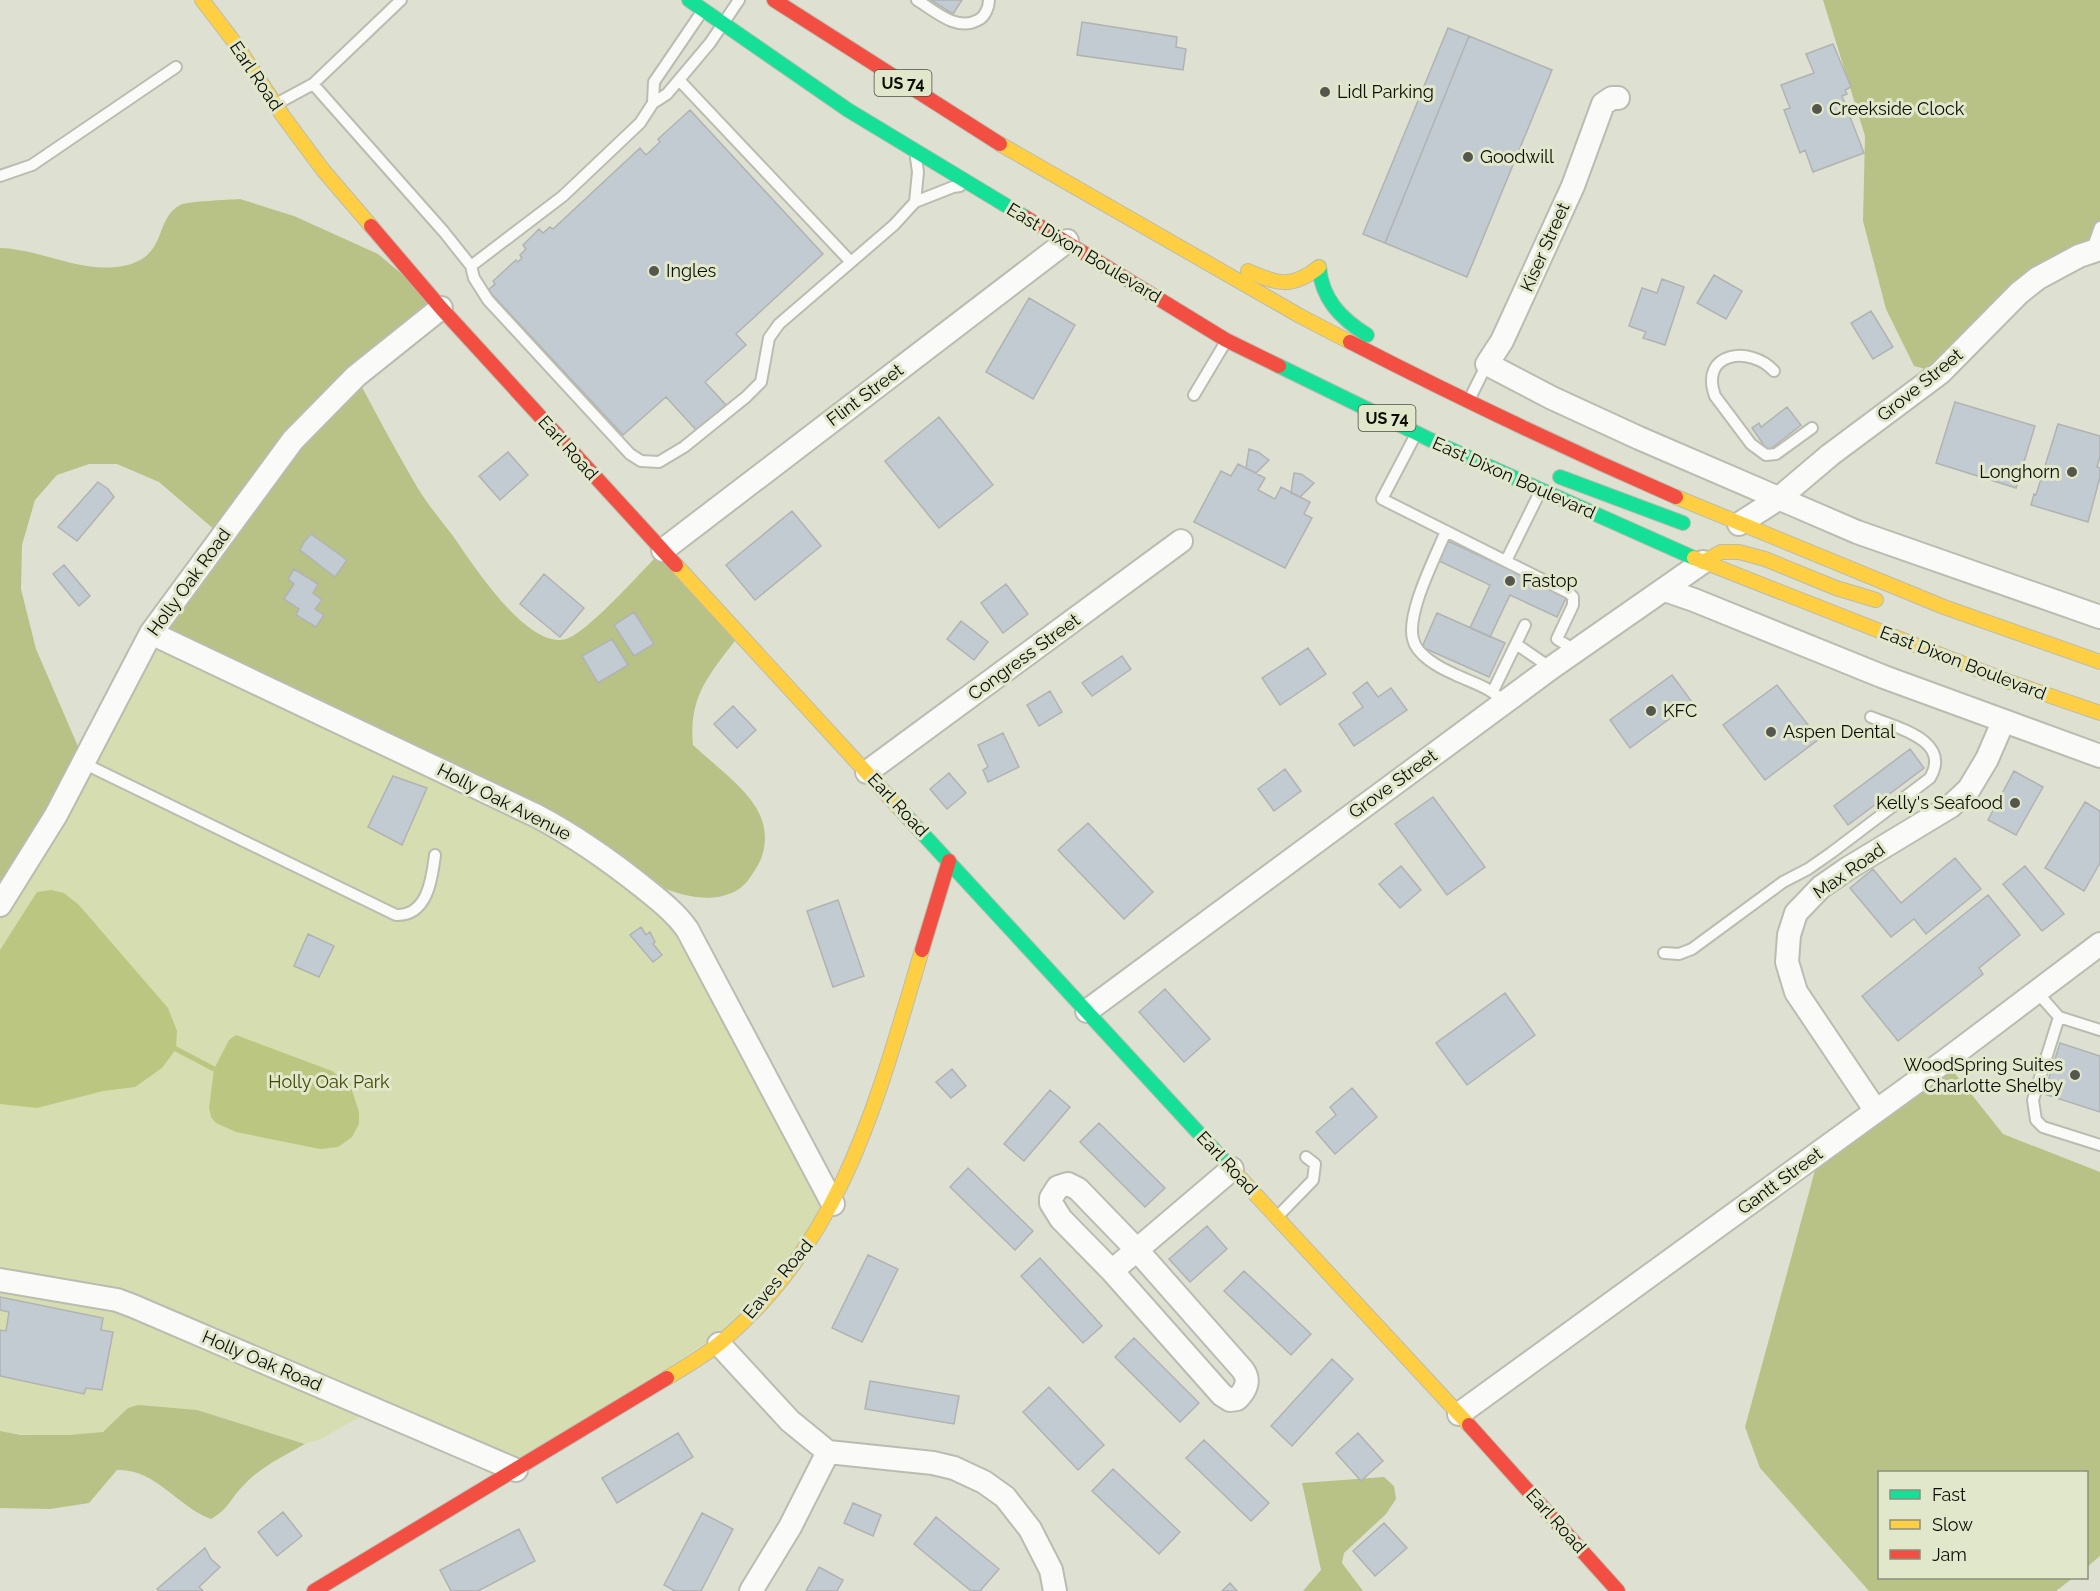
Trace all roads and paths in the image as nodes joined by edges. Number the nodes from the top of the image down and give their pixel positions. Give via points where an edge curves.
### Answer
1 (202, 0) edge
2 (401, 0) edge
3 (688, 0) edge
4 (739, 0) edge
5 (774, 0) edge
6 (917, 0) edge
7 (989, 0) edge
8 (706, 5) edge
9 (724, 24) junction
10 (176, 67) dead end
11 (679, 80) junction
12 (313, 84) junction
13 (1618, 98) dead end
14 (653, 103) junction
15 (275, 105) junction
16 (913, 149) junction
17 (0, 176) edge
18 (973, 186) junction
19 (915, 202) junction
20 (1126, 216) junction
21 (2100, 227) edge
22 (1067, 241) junction
23 (2095, 250) edge
24 (850, 261) junction
25 (471, 266) junction
26 (441, 308) junction
27 (1226, 340) junction
28 (1487, 364) junction
29 (1774, 371) dead end
30 (1438, 387) junction
31 (1194, 395) dead end
32 (1468, 401) junction
33 (1812, 428) dead end
34 (1417, 433) junction
35 (1443, 446) junction
36 (1497, 454) dead end
37 (1549, 473) dead end
38 (1541, 490) junction
39 (1778, 499) junction
40 (1729, 527) junction
41 (1699, 528) dead end
42 (1446, 531) junction
43 (1181, 541) dead end
44 (663, 550) junction
45 (1506, 561) junction
46 (1702, 562) junction
47 (1665, 590) junction
48 (1891, 605) dead end
49 (1944, 607) junction
50 (1915, 611) dead end
51 (2100, 617) edge
52 (1525, 625) dead end
53 (151, 633) junction
54 (1516, 644) junction
55 (1576, 651) junction
56 (2100, 662) edge
57 (1551, 668) junction
58 (1499, 697) junction
59 (2100, 713) edge
60 (1871, 717) dead end
61 (2002, 722) junction
62 (2100, 756) edge
63 (83, 763) junction
64 (867, 772) junction
65 (435, 855) dead end
66 (949, 861) junction
67 (0, 905) edge
68 (2100, 944) edge
69 (1664, 953) dead end
70 (2037, 992) junction
71 (1087, 1011) junction
72 (2059, 1017) junction
73 (2100, 1030) edge
74 (1876, 1111) junction
75 (2100, 1145) edge
76 (1306, 1157) dead end
77 (1232, 1168) junction
78 (833, 1204) junction
79 (1277, 1217) junction
80 (1137, 1250) junction
81 (1112, 1271) junction
82 (0, 1280) edge
83 (719, 1344) junction
84 (1459, 1414) junction
85 (828, 1452) junction
86 (516, 1470) junction
87 (314, 1591) edge
88 (751, 1591) edge
89 (1055, 1591) edge
90 (1618, 1591) edge

1 - 15 main road, Earl Road
2 - 12 lane
3 - 8 main road, East Dixon Boulevard / US 74
4 - 9 lane
5 - 20 main road, US 74 via 970,126
6 - 7 lane via 958,24 981,19
8 - 9 main road, East Dixon Boulevard / US 74
8 - 14 lane via 654,82
9 - 11 lane
9 - 16 main road, East Dixon Boulevard / US 74 via 848,110
10 - 17 lane via 32,165
11 - 14 lane
11 - 24 lane
12 - 15 lane
12 - 25 lane
13 - 28 street, Kiser Street via 1603,104 1573,186 1502,341
14 - 25 lane via 640,123 563,196
15 - 26 main road, Earl Road via 323,170
16 - 18 main road, East Dixon Boulevard / US 74
16 - 19 lane via 918,172
18 - 19 lane via 953,187
18 - 22 main road, East Dixon Boulevard / US 74
19 - 24 lane
20 - 30 main road, US 74 via 1300,316
20 - 30 main road via 1272,281 1301,281 1319,267 1322,289 1334,309 1356,328 1434,375
21 - 23 lane
22 - 27 main road, East Dixon Boulevard / US 74
22 - 44 street, Flint Street
23 - 39 street, Grove Street via 2038,278 1940,373
24 - 25 lane via 779,324 770,338 761,382 684,447 659,462 641,461 630,454 488,300
26 - 44 main road, Earl Road
26 - 53 street, Holly Oak Road via 356,375 293,440
27 - 31 lane
27 - 34 main road, East Dixon Boulevard / US 74
28 - 32 lane, Kiser Street
28 - 39 street via 1584,413
29 - 33 lane via 1746,356 1726,357 1712,372 1715,396 1751,444 1766,455 1776,454
30 - 32 main road, US 74
32 - 40 main road, US 74
34 - 35 main road, East Dixon Boulevard / US 74
34 - 42 lane via 1382,499
35 - 36 main road
35 - 38 main road, East Dixon Boulevard / US 74
37 - 41 main road
38 - 45 lane
38 - 46 main road, East Dixon Boulevard / US 74
39 - 40 street, Grove Street
39 - 51 street via 1857,532
40 - 49 main road, US 74
42 - 45 lane
42 - 58 lane via 1416,606 1412,639 1425,657
43 - 64 street, Congress Street
44 - 64 main road, Earl Road
45 - 55 lane via 1573,597 1557,639
46 - 47 street, Grove Street
46 - 48 main road via 1728,551 1739,552
46 - 59 main road, East Dixon Boulevard / US 74
47 - 55 street, Grove Street
47 - 61 street
49 - 50 main road
49 - 56 main road, US 74
52 - 54 lane
53 - 63 street, Holly Oak Road
53 - 78 street, Holly Oak Avenue via 537,816 571,834 662,903 687,929
54 - 57 lane
54 - 58 lane
55 - 57 street, Grove Street
57 - 58 street, Grove Street
58 - 71 street, Grove Street
60 - 69 lane via 1930,746 1935,755 1930,778 1832,853 1783,882 1692,949 1679,954
61 - 62 street
61 - 74 street, Max Road via 1987,759 1957,801 1846,869 1821,887 1796,913 1787,962 1796,992
63 - 65 lane via 396,915 416,908 428,892
63 - 67 street, Holly Oak Road
64 - 66 main road, Earl Road
66 - 71 main road, Earl Road
66 - 78 main road, Eaves Road via 882,1085
68 - 70 street, Gantt Street
70 - 72 lane
70 - 74 street, Gantt Street
71 - 77 main road, Earl Road
72 - 73 lane
72 - 75 lane via 2033,1100 2036,1120 2043,1127
74 - 84 street, Gantt Street
76 - 79 lane via 1315,1164 1313,1180
77 - 79 main road, Earl Road
77 - 80 street
78 - 83 main road, Eaves Road via 791,1269 759,1307
79 - 84 main road, Earl Road
80 - 81 street
80 - 81 street via 1078,1189 1068,1184 1058,1187 1052,1198 1053,1208
80 - 81 street via 1246,1373 1246,1387 1237,1399 1222,1395
82 - 86 street, Holly Oak Road via 117,1300
83 - 85 street via 790,1421
83 - 86 main road, Eaves Road
84 - 90 main road, Earl Road
85 - 88 street via 790,1527
85 - 89 street via 933,1463 984,1482 1005,1497 1030,1529 1051,1570
86 - 87 main road, Eaves Road

